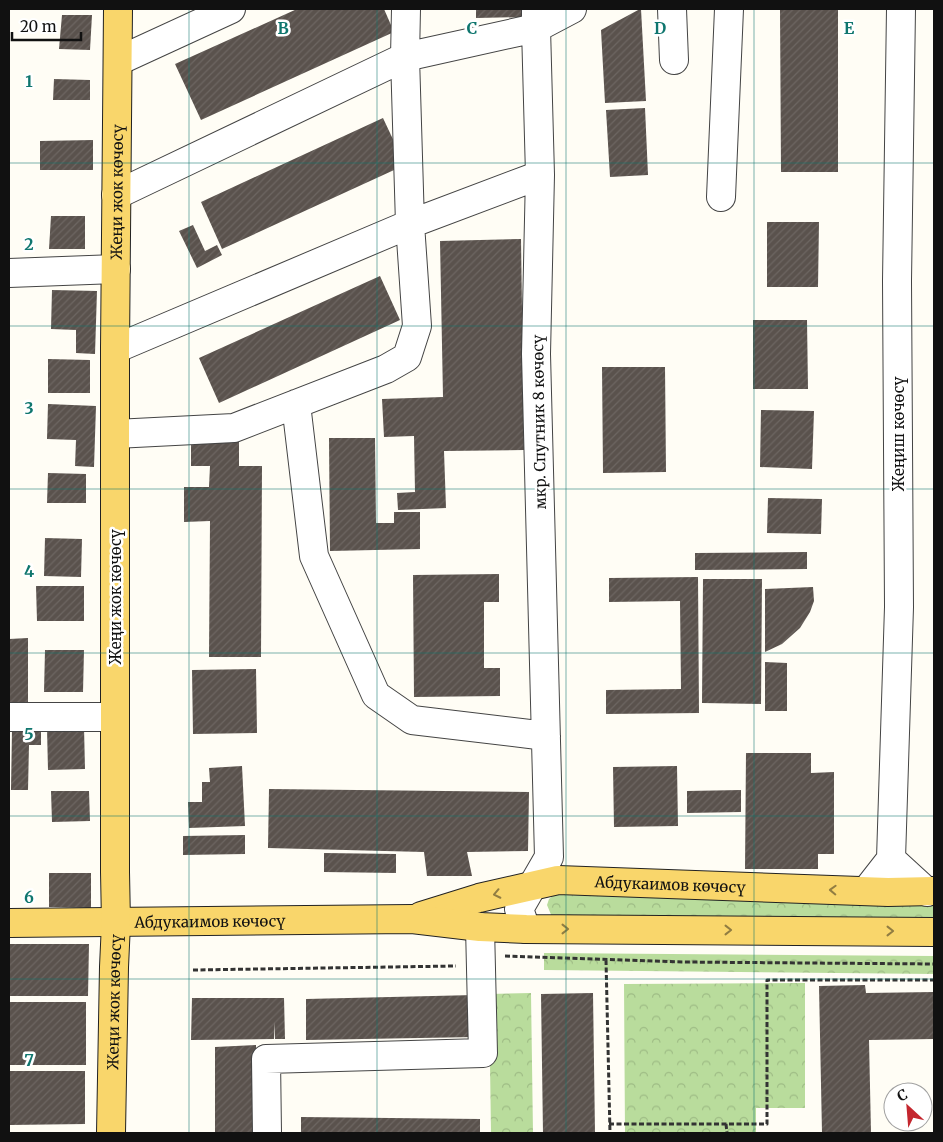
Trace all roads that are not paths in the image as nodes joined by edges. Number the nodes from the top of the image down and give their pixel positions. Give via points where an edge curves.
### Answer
1 (118, 9) edge
2 (231, 9) edge
3 (406, 9) edge
4 (572, 9) edge
5 (672, 9) edge
6 (729, 9) edge
7 (901, 9) edge
8 (536, 18) edge
9 (405, 57) junction
10 (674, 60) dead end
11 (118, 61) junction
12 (540, 175) junction
13 (116, 194) junction
14 (721, 197) dead end
15 (410, 224) junction
16 (116, 270) junction
17 (9, 273) edge
18 (116, 349) junction
19 (296, 404) junction
20 (115, 434) junction
21 (9, 716) edge
22 (115, 717) junction
23 (546, 736) junction
24 (549, 857) junction
25 (891, 859) junction
26 (583, 881) junction
27 (532, 886) junction
28 (866, 891) junction
29 (931, 891) edge
30 (412, 919) junction
31 (9, 923) edge
32 (116, 923) junction
33 (480, 927) junction
34 (526, 929) junction
35 (934, 932) edge
36 (111, 1133) edge
37 (267, 1133) edge

1 - 11 main road, Жеңи жок көчөсү
2 - 11 street
3 - 9 street
4 - 8 street
5 - 10 street
6 - 14 street
7 - 25 street, Жеңиш көчөсү via 897,281 899,607
8 - 9 street
8 - 12 street, мкр. Спутник 8 көчөсү
9 - 13 street
9 - 15 street
11 - 13 main road, Жеңи жок көчөсү
12 - 15 street
12 - 23 street, мкр. Спутник 8 көчөсү via 536,354
13 - 16 main road, Жеңи жок көчөсү
15 - 18 street
15 - 19 street via 417,326 407,357 386,369
16 - 17 street
16 - 18 main road, Жеңи жок көчөсү
18 - 20 main road, Жеңи жок көчөсү
19 - 20 street via 234,428
19 - 23 street via 314,556 376,695 412,720
20 - 22 main road, Жеңи жок көчөсү
21 - 22 street
22 - 32 main road, Жеңи жок көчөсү
23 - 24 street, мкр. Спутник 8 көчөсү
24 - 26 street
24 - 27 street
25 - 28 street
25 - 29 street
26 - 27 main road, Абдукаимов көчөсү via 558,880
28 -> 26 main road, Абдукаимов көчөсү
27 -> 30 main road, Абдукаимов көчөсү
27 - 34 street via 519,909
28 - 29 main road, Абдукаимов көчөсү
30 - 32 main road, Абдукаимов көчөсү
30 - 33 main road, Абдукаимов көчөсү
31 - 32 main road, Абдукаимов көчөсү
32 - 36 main road, Жеңи жок көчөсү
33 - 34 main road, Абдукаимов көчөсү
33 - 37 street via 483,1053 266,1060
34 -> 35 main road, Абдукаимов көчөсү

